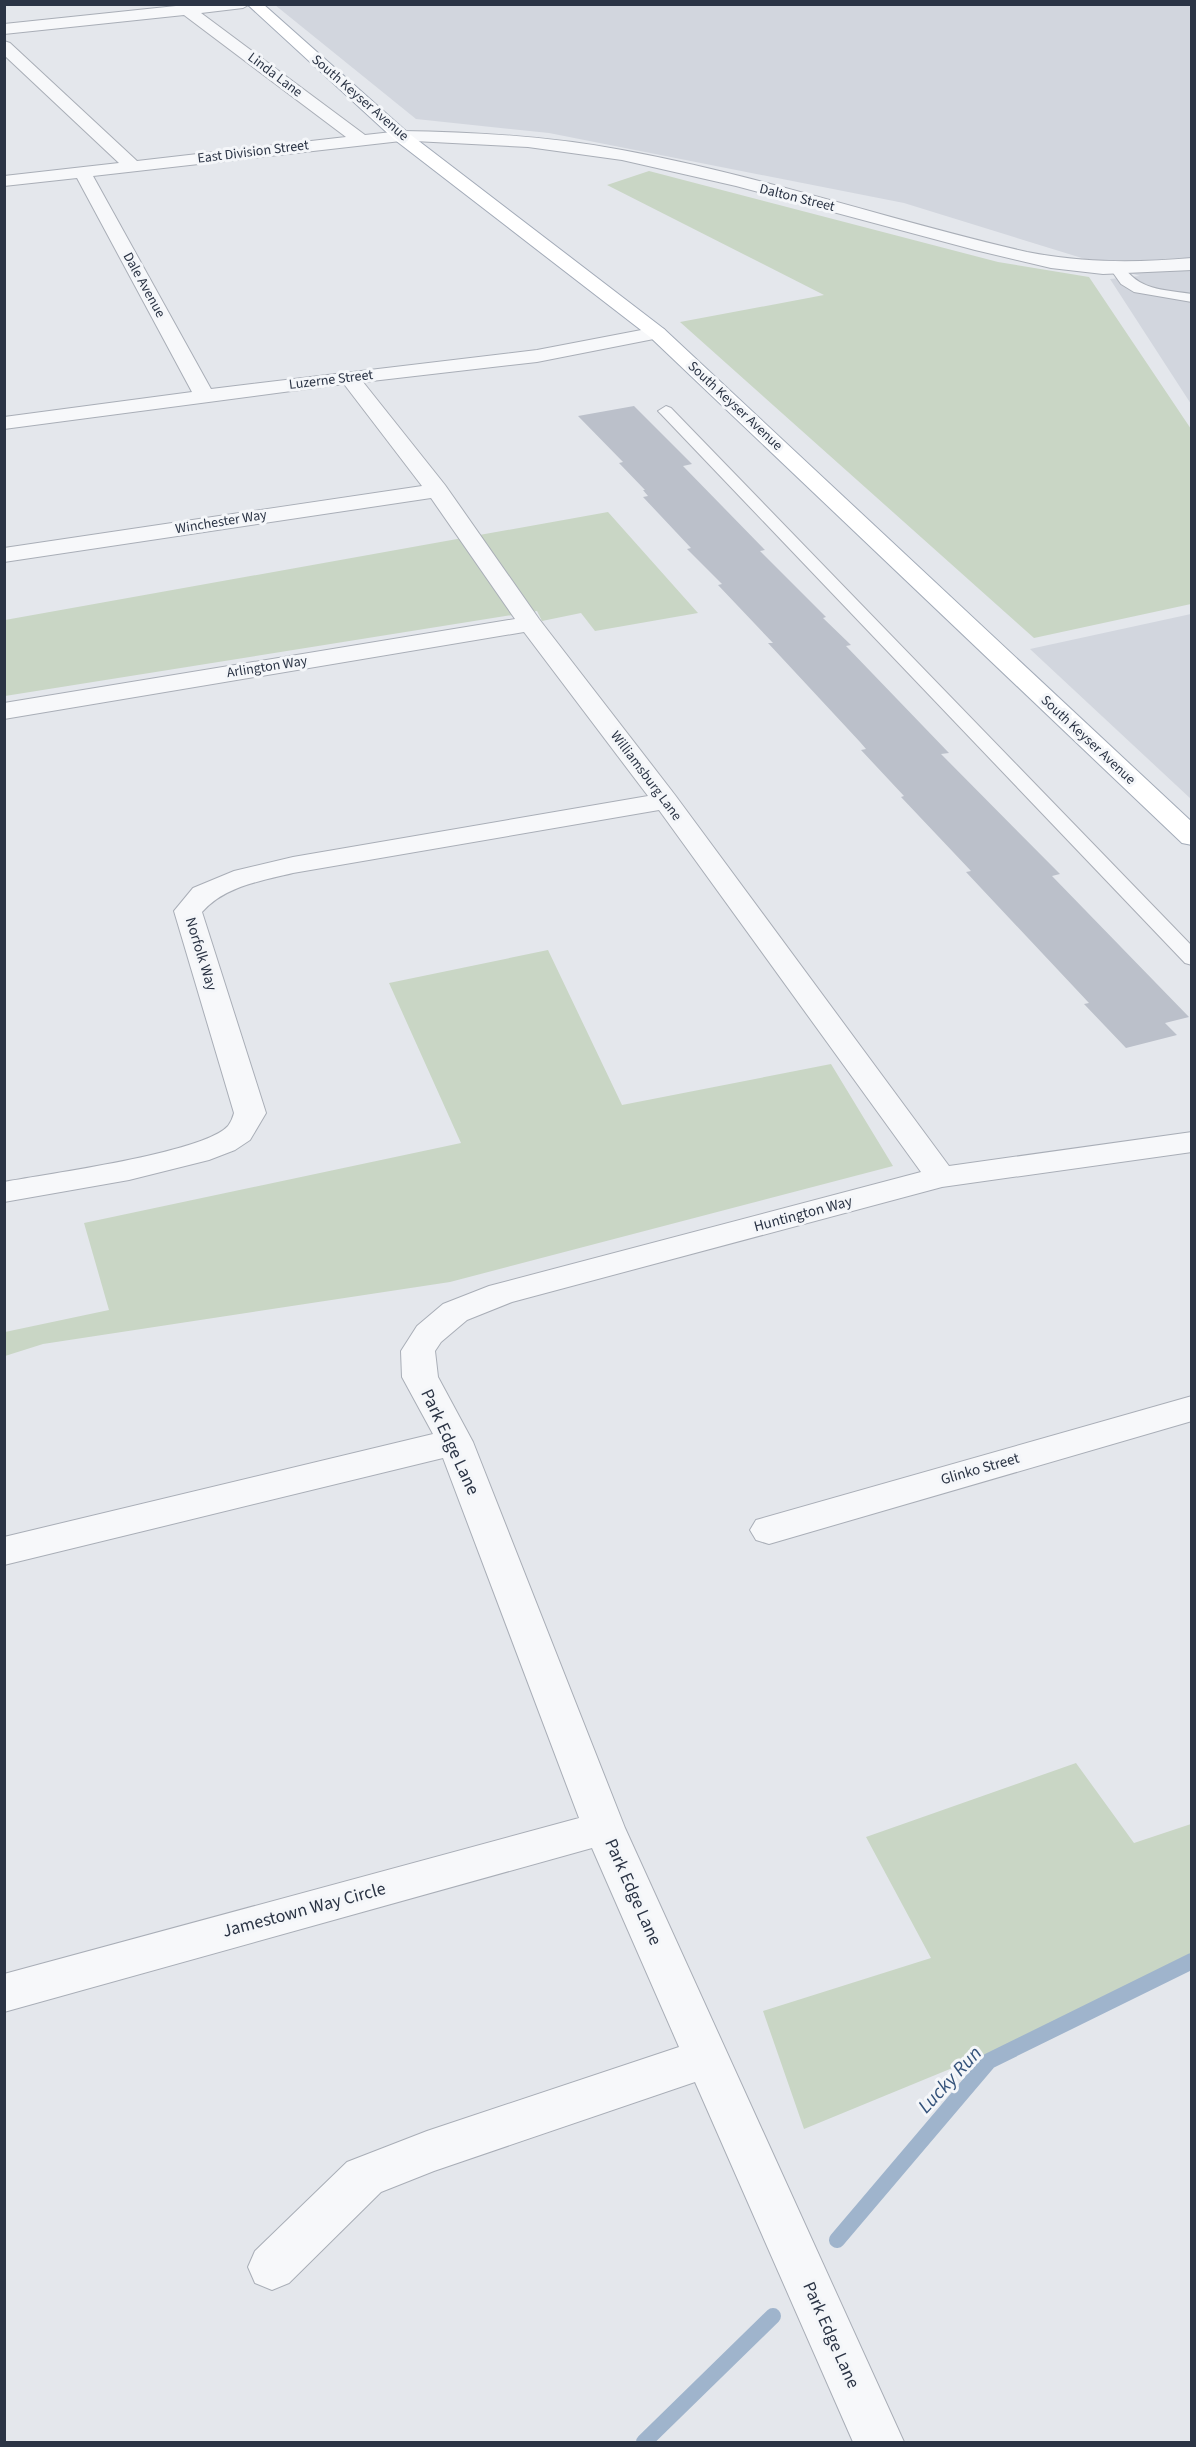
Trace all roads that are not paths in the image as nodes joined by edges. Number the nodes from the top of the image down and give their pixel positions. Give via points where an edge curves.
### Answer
1 (243, 4) edge
2 (254, 4) edge
3 (189, 11) junction
4 (4, 29) edge
5 (4, 46) edge
6 (401, 136) junction
7 (361, 140) junction
8 (134, 166) junction
9 (82, 172) junction
10 (4, 181) edge
11 (1191, 264) edge
12 (1116, 267) junction
13 (1191, 298) edge
14 (657, 333) junction
15 (349, 377) junction
16 (205, 397) junction
17 (666, 411) dead end
18 (4, 423) edge
19 (437, 490) junction
20 (4, 555) edge
21 (530, 624) junction
22 (4, 711) edge
23 (666, 801) junction
24 (1191, 837) edge
25 (1191, 959) edge
26 (1191, 1142) edge
27 (940, 1177) junction
28 (4, 1192) edge
29 (429, 1334) joint
30 (1191, 1408) edge
31 (455, 1442) junction
32 (769, 1530) dead end
33 (4, 1551) edge
34 (604, 1828) junction
35 (4, 1992) edge
36 (707, 2058) junction
37 (272, 2267) dead end
38 (879, 2442) edge

1 - 3 street
2 - 6 main road, South Keyser Avenue
3 - 4 street
3 - 7 street, Linda Lane
5 - 8 street
6 - 7 street, East Division Street
6 - 12 street, Dalton Street via 464,136 652,160 996,252 1076,266
6 - 14 main road, South Keyser Avenue
7 - 8 street, East Division Street
8 - 9 street, East Division Street
9 - 10 street, East Division Street
9 - 16 street, Dale Avenue
11 - 12 street, Dalton Street
12 - 13 lane via 1126,281 1139,289
14 - 15 street, Luzerne Street via 537,356
14 - 24 main road, South Keyser Avenue
15 - 16 street, Luzerne Street
15 - 19 street, Williamsburg Lane
16 - 18 street, Luzerne Street
17 - 25 lane
19 - 20 street, Winchester Way
19 - 21 street, Williamsburg Lane
21 - 22 street, Arlington Way
21 - 23 street, Williamsburg Lane
23 - 27 street, Williamsburg Lane
23 - 28 street, Norfolk Way via 293,865 234,879 203,894 188,911 250,1113 238,1134 212,1148 151,1165
26 - 27 street, Huntington Way
27 - 29 street, Huntington Way via 501,1294 455,1312
29 - 31 street, Park Edge Lane via 418,1351 420,1377
30 - 32 street, Glinko Street
31 - 33 street
31 - 34 street, Park Edge Lane
34 - 35 street, Jamestown Way Circle
34 - 36 street, Park Edge Lane
36 - 37 street via 364,2177
36 - 38 street, Park Edge Lane

